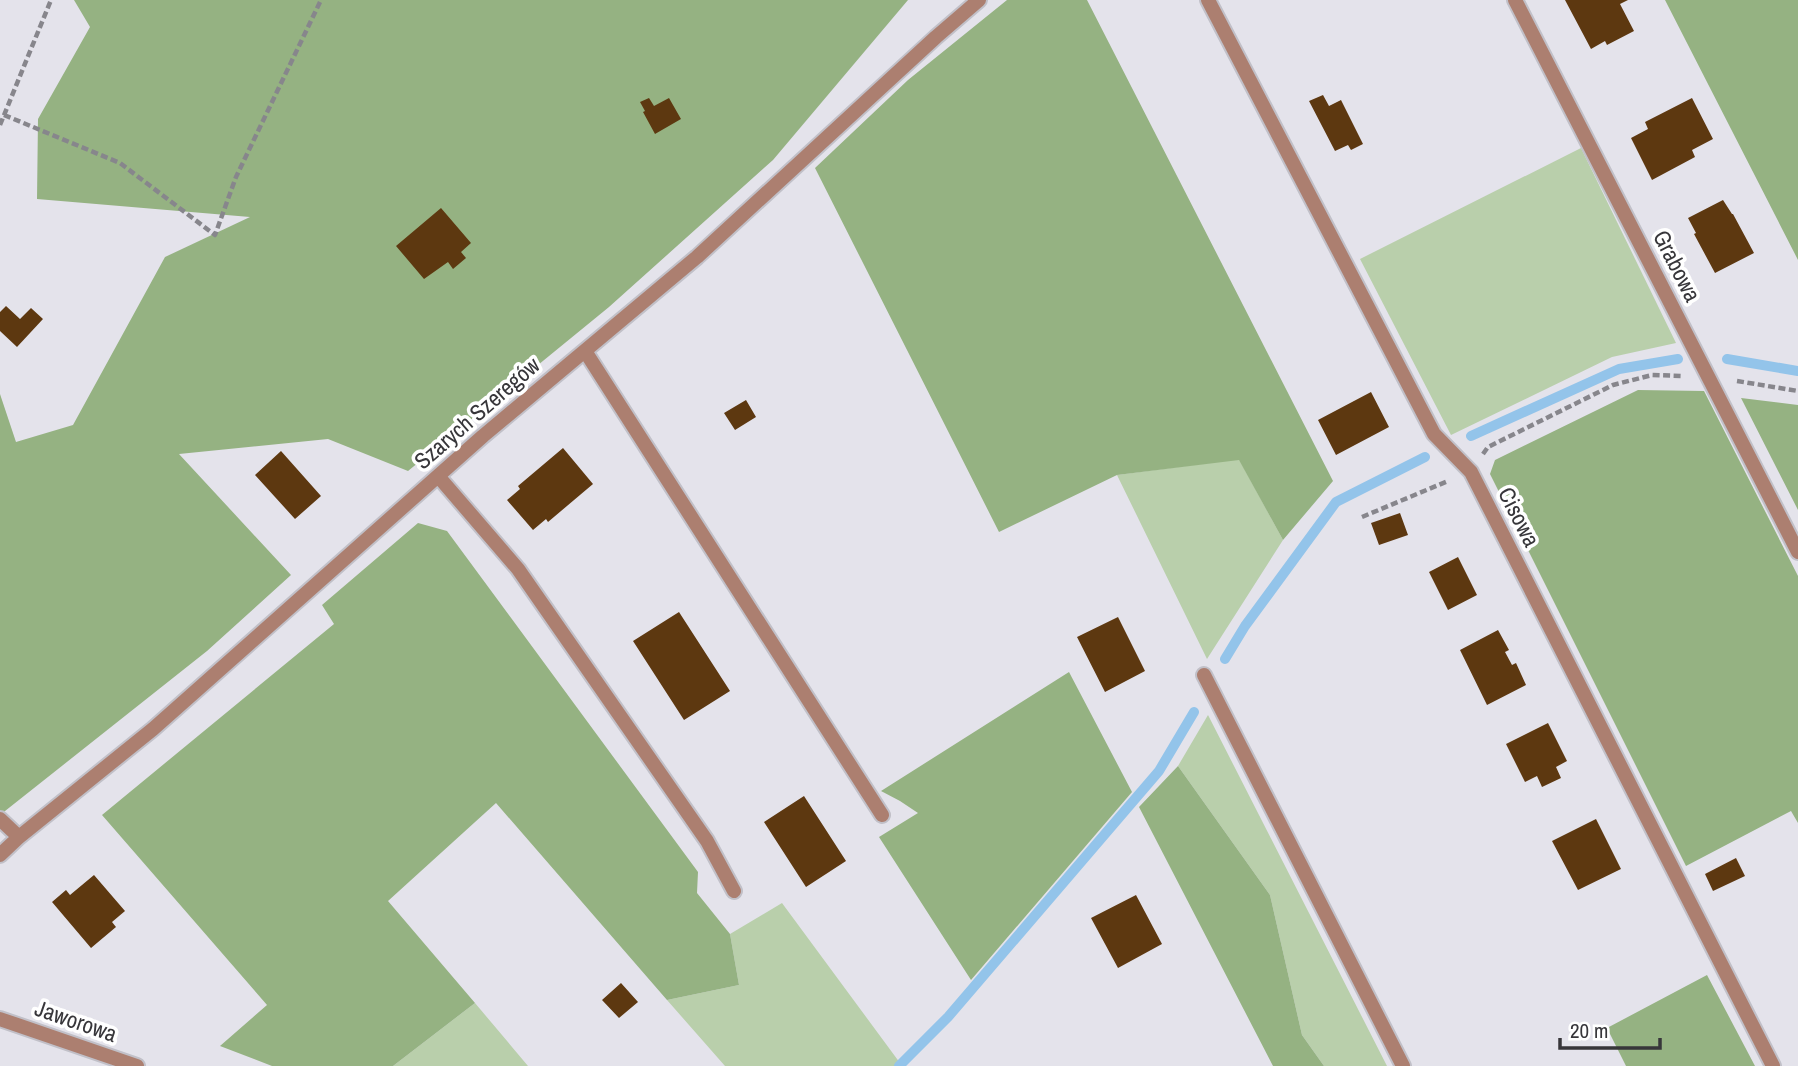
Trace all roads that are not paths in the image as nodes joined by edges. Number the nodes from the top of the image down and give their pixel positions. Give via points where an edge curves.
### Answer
1 (979, 0) edge
2 (1208, 0) edge
3 (1515, 0) edge
4 (585, 351) junction
5 (438, 477) junction
6 (1798, 552) edge
7 (1204, 675) dead end
8 (882, 815) dead end
9 (0, 819) edge
10 (19, 837) junction
11 (0, 855) edge
12 (734, 891) dead end
13 (0, 1018) edge
14 (137, 1066) edge
15 (1403, 1066) edge
16 (1773, 1066) edge

1 - 4 street, Szarych Szeregów via 697,257
2 - 16 street, Cisowa via 1434,433 1471,472
3 - 6 street, Grabowa
4 - 5 street, Szarych Szeregów
4 - 8 street
5 - 10 street, Szarych Szeregów via 153,729
5 - 12 street via 518,569 708,841
7 - 15 street
9 - 10 street
10 - 11 street, Szarych Szeregów
13 - 14 street, Jaworowa

